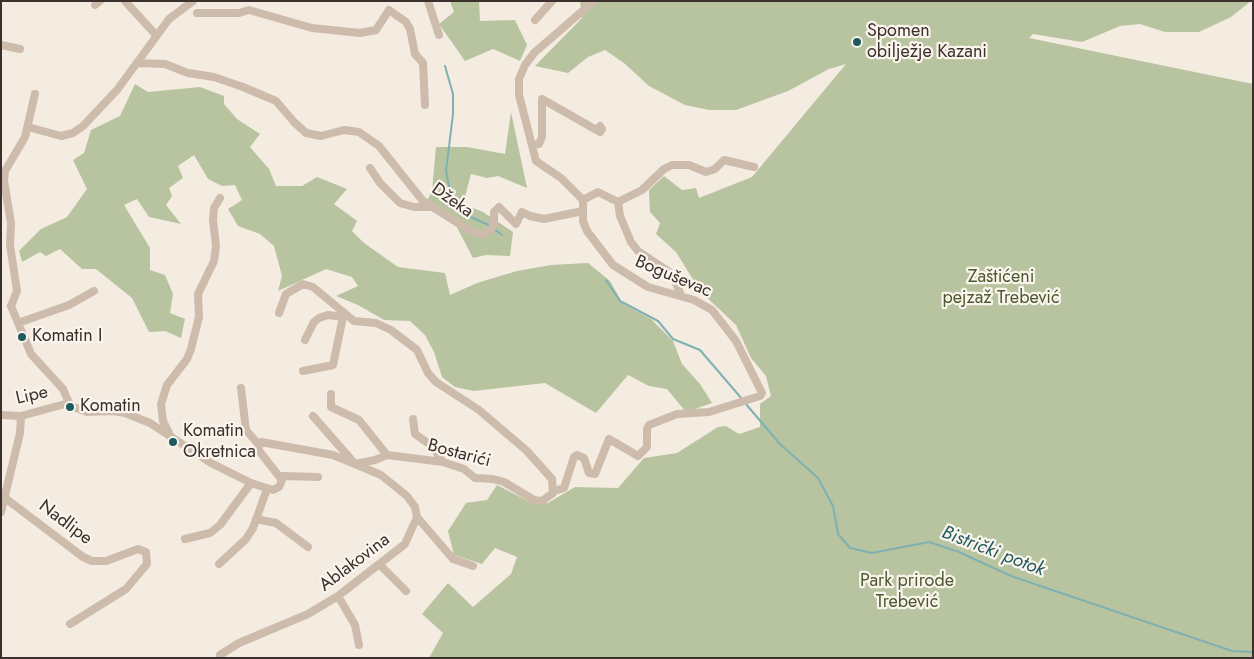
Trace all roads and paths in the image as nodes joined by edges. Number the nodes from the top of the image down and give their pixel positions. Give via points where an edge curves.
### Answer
1 (125, 1) edge
2 (193, 1) edge
3 (248, 1) edge
4 (428, 1) edge
5 (552, 1) edge
6 (594, 1) edge
7 (249, 10) junction
8 (197, 12) dead end
9 (535, 20) dead end
10 (439, 34) dead end
11 (156, 35) junction
12 (1, 45) edge
13 (20, 49) dead end
14 (136, 63) junction
15 (36, 94) dead end
16 (425, 105) dead end
17 (600, 126) dead end
18 (28, 127) junction
19 (532, 145) junction
20 (754, 167) dead end
21 (370, 168) dead end
22 (220, 198) dead end
23 (583, 200) junction
24 (618, 202) junction
25 (432, 206) junction
26 (583, 211) junction
27 (1, 243) edge
28 (10, 245) junction
29 (94, 291) dead end
30 (681, 296) junction
31 (1, 305) edge
32 (11, 306) junction
33 (279, 313) dead end
34 (343, 315) junction
35 (18, 323) junction
36 (305, 340) dead end
37 (303, 371) dead end
38 (241, 388) dead end
39 (331, 394) dead end
40 (70, 405) junction
41 (1, 415) edge
42 (22, 416) junction
43 (313, 416) dead end
44 (413, 419) dead end
45 (171, 437) junction
46 (259, 445) junction
47 (387, 455) junction
48 (443, 462) junction
49 (355, 464) junction
50 (281, 476) junction
51 (318, 477) dead end
52 (251, 483) junction
53 (267, 489) junction
54 (554, 491) junction
55 (4, 496) edge
56 (1, 512) edge
57 (417, 517) junction
58 (256, 519) junction
59 (185, 539) dead end
60 (308, 547) dead end
61 (219, 564) dead end
62 (379, 564) junction
63 (473, 566) dead end
64 (406, 591) dead end
65 (338, 596) junction
66 (70, 624) dead end
67 (359, 645) dead end
68 (220, 655) dead end

1 - 11 street
2 - 11 street
3 - 7 street
4 - 10 street
5 - 9 street
6 - 19 street via 546,41 525,65 519,95
7 - 8 street
7 - 16 street via 312,28 360,33 376,30 389,10 406,22 415,54 423,63
11 - 14 street
12 - 13 street
14 - 18 street via 93,117 73,133 55,136
14 - 25 street, Džeka via 166,64 242,87 276,101 306,132 321,136 350,130 367,136 379,146 423,201
15 - 18 street
17 - 19 street via 600,132 542,99 542,137 538,144
18 - 28 street via 4,181 11,223
19 - 23 street via 536,161 552,171
20 - 24 street via 724,160 706,172 689,165 672,165 642,190
21 - 25 street via 400,203 414,207
22 - 45 street via 214,208 214,261 198,294 199,317 191,349 167,385 161,404 163,421
23 - 24 street via 598,192
23 - 26 street, Boguševac
24 - 30 street via 631,242 638,251 668,271
25 - 26 street, Džeka via 474,233 484,234 492,227 494,212 499,206 516,224 522,212 544,219
26 - 30 street, Boguševac via 587,231 613,265 648,287
27 - 28 street
28 - 32 street via 17,291
29 - 35 street via 70,305
30 - 54 street, Boguševac via 712,310 736,341 762,393 750,400 709,412 677,414 649,426 646,430 647,447 638,456 610,439 595,474 589,473 584,458 577,455 564,488
31 - 32 street
32 - 35 street
33 - 34 street, Bostarići via 286,294 303,284 312,287
34 - 36 street via 319,318
34 - 37 street via 333,365
34 - 54 street, Bostarići via 391,330 412,346 436,382 464,398 508,433 550,476
35 - 40 street via 31,354 63,389
38 - 46 street via 246,430
39 - 47 street via 331,407 359,420
40 - 42 street, Lipe via 50,407
40 - 45 street via 87,412 125,413 150,423
41 - 42 street, Lipe
42 - 55 street
43 - 49 street
44 - 48 street via 415,434 432,446
45 - 52 street via 211,463
46 - 49 street via 267,442 334,455
46 - 50 street via 260,452
47 - 48 street, Bostarići
47 - 49 street, Bostarići
48 - 54 street, Bostarići via 464,469 476,478 504,482 534,500 548,498
49 - 57 street via 380,475 407,496
50 - 51 street
50 - 53 street via 279,487
52 - 53 street
52 - 59 street via 220,525 210,533
53 - 58 street
55 - 56 street
55 - 66 street, Nadlipe via 92,561 106,561 138,549 146,552 147,564 126,589
57 - 62 street, Ablakovina via 405,544
57 - 63 street via 453,559
58 - 60 street via 276,523
58 - 61 street via 246,539
62 - 64 street
62 - 65 street, Ablakovina
65 - 67 street via 355,625
65 - 68 street, Ablakovina via 308,614

